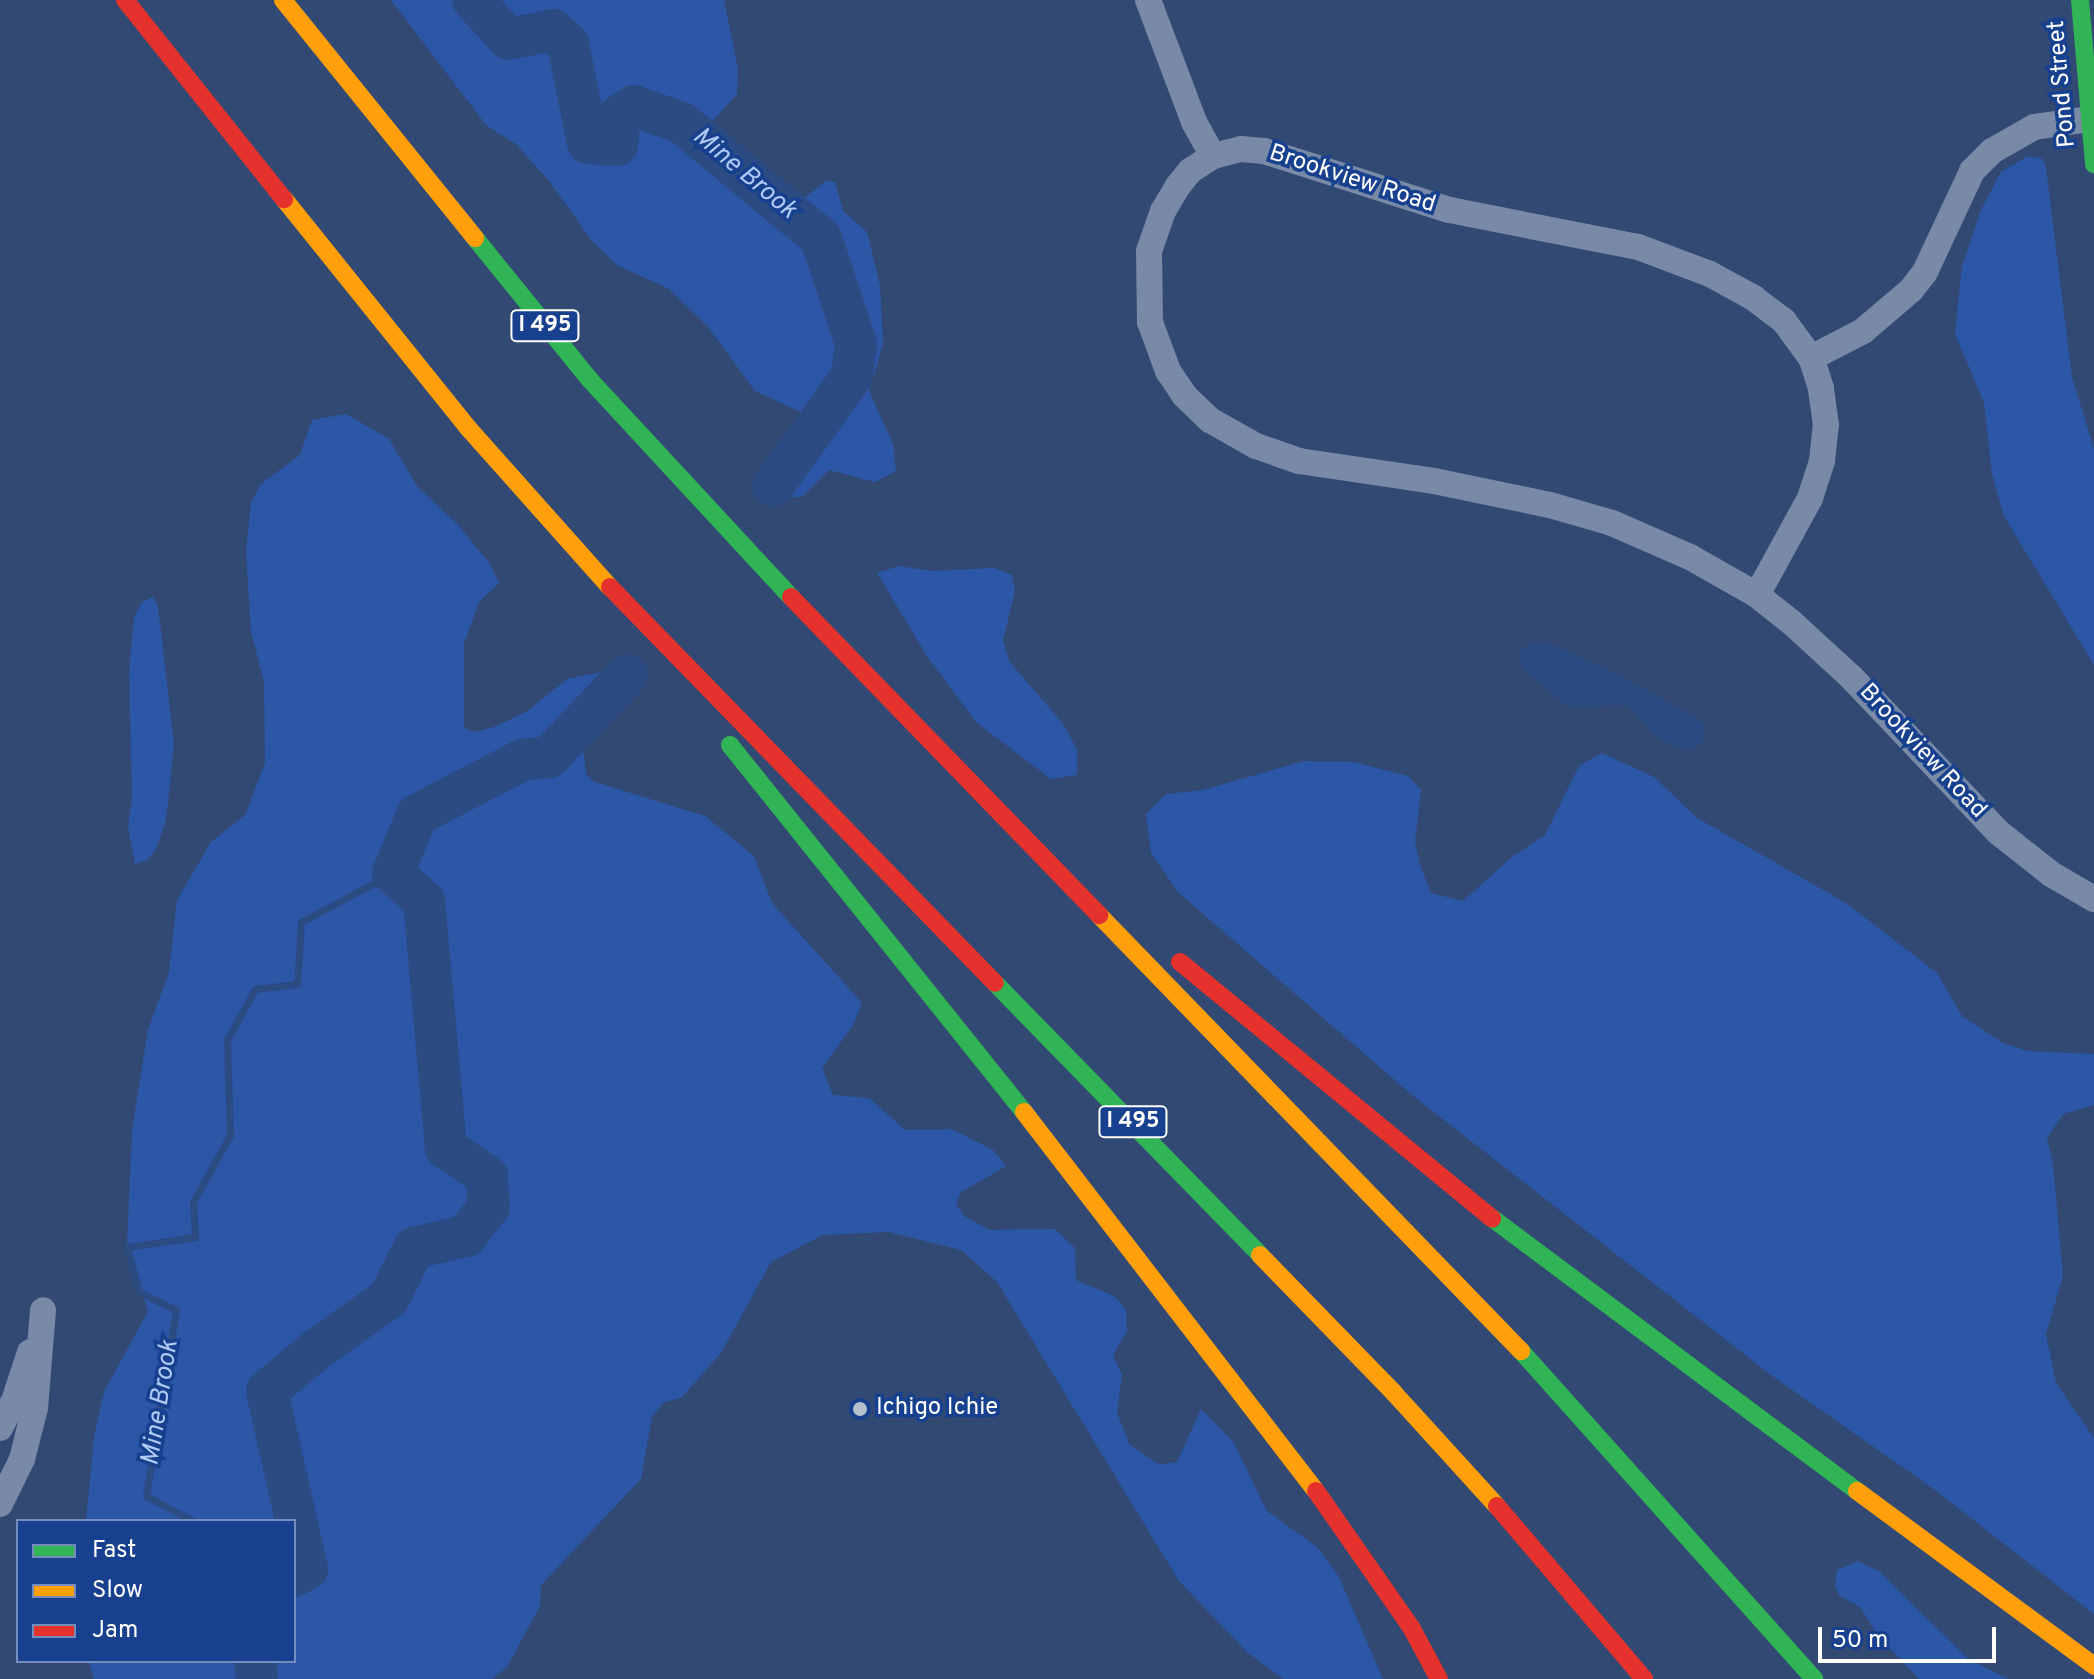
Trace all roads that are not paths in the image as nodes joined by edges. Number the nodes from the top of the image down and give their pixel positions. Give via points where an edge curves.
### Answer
1 (125, 0) edge
2 (283, 0) edge
3 (1148, 0) edge
4 (2080, 0) edge
5 (2090, 119) junction
6 (1213, 156) junction
7 (2094, 164) edge
8 (1811, 358) junction
9 (604, 581) junction
10 (1757, 595) junction
11 (826, 635) junction
12 (2094, 899) edge
13 (1111, 900) dead end
14 (1169, 953) dead end
15 (0, 1428) edge
16 (0, 1504) edge
17 (2094, 1666) edge
18 (1439, 1679) edge
19 (1644, 1679) edge
20 (1814, 1679) edge

1 - 9 main road, I 495 via 469,429
2 - 11 main road, I 495 via 590,380
3 - 6 street via 1194,122
4 - 5 main road, Pond Street
5 - 7 main road, Pond Street
5 - 8 street via 2034,127 1992,151 1972,171 1925,272 1911,290 1863,331
6 - 8 street, Brookview Road via 1241,149 1264,151 1449,210 1603,238 1679,261 1754,298 1784,321
6 - 10 street, Brookview Road via 1190,171 1165,205 1147,270 1150,322 1162,358 1185,396 1210,420 1256,446 1299,461 1498,494 1612,523 1690,557
8 - 10 street, Brookview Road via 1825,404 1822,461 1805,508
9 - 18 main road via 1068,1167 1330,1510 1411,1627
9 - 19 main road, I 495 via 1383,1381
10 - 12 street, Brookview Road via 1851,677 1998,832 2028,858
11 - 13 main road
11 - 20 main road, I 495 via 1483,1309
14 - 17 main road via 1528,1247
15 - 16 street via 43,1310 35,1408 22,1459

